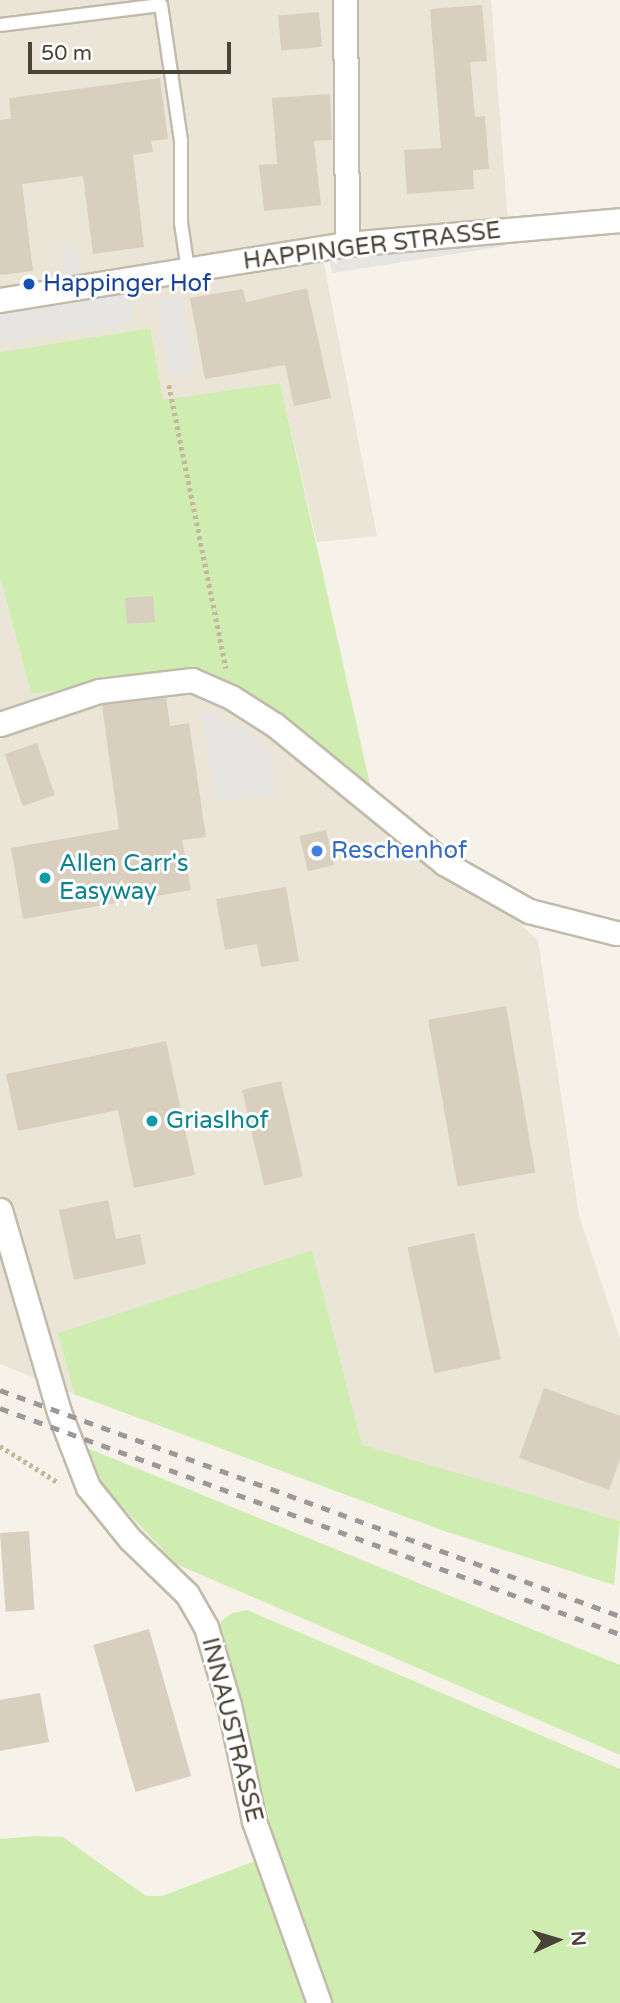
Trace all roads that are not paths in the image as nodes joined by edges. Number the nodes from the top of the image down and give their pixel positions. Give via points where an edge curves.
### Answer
1 (345, 0) edge
2 (0, 25) edge
3 (620, 220) edge
4 (347, 244) junction
5 (188, 270) junction
6 (0, 300) edge
7 (0, 724) edge
8 (616, 933) dead end
9 (0, 1210) edge
10 (319, 2003) edge

1 - 4 street
2 - 5 lane via 161,5 181,141 181,223
3 - 4 street, HAPPINGER STRASSE
4 - 5 street, HAPPINGER STRASSE
5 - 6 street, HAPPINGER STRASSE
7 - 8 street via 99,691 192,680 232,696 275,724 444,863 529,911
9 - 10 street, INNAUSTRASSE via 59,1412 88,1487 130,1539 187,1594 206,1627 229,1705 254,1821

